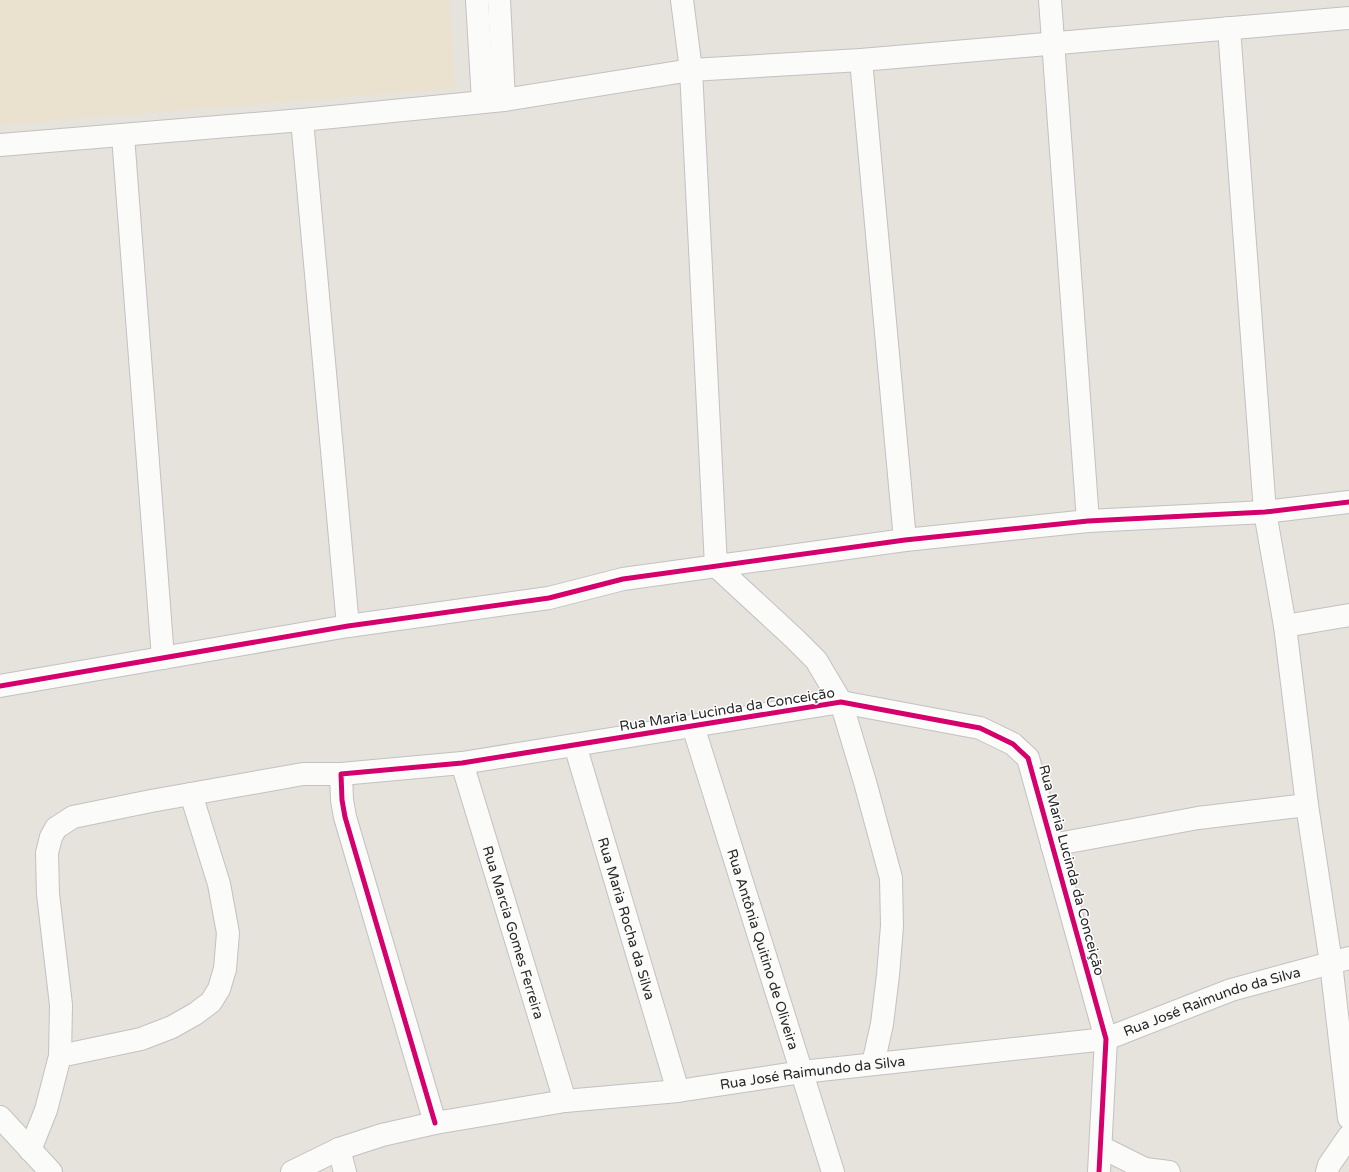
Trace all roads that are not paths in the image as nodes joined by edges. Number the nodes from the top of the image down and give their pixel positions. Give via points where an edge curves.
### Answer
1 (478, 0) edge
2 (499, 0) edge
3 (682, 0) edge
4 (1050, 0) edge
5 (1349, 18) edge
6 (1229, 28) junction
7 (1053, 42) junction
8 (860, 60) junction
9 (690, 70) junction
10 (493, 100) junction
11 (302, 120) junction
12 (123, 136) junction
13 (0, 145) edge
14 (1349, 502) edge
15 (1265, 512) junction
16 (1088, 521) junction
17 (905, 540) junction
18 (716, 566) junction
19 (1349, 615) edge
20 (348, 626) junction
21 (1285, 626) junction
22 (163, 658) junction
23 (0, 686) edge
24 (841, 702) junction
25 (693, 726) junction
26 (575, 745) junction
27 (462, 763) junction
28 (341, 774) junction
29 (191, 794) junction
30 (1307, 805) junction
31 (1052, 845) junction
32 (1340, 961) edge
33 (1106, 1039) junction
34 (60, 1056) junction
35 (873, 1064) junction
36 (802, 1072) junction
37 (678, 1091) junction
38 (565, 1101) junction
39 (1349, 1112) edge
40 (0, 1118) edge
41 (435, 1123) junction
42 (1349, 1136) edge
43 (1101, 1147) junction
44 (338, 1149) junction
45 (30, 1150) junction
46 (1146, 1170) edge
47 (51, 1172) edge
48 (292, 1172) edge
49 (344, 1172) edge
50 (833, 1172) edge
51 (1100, 1172) edge
52 (1169, 1172) edge
53 (1327, 1172) edge

1 - 10 street
2 - 10 street
3 - 9 street
4 - 7 street
5 - 6 street
6 - 7 street
6 - 15 street
7 - 8 street
7 - 16 street
8 - 9 street
8 - 17 street
9 - 10 street
9 - 18 street
10 - 11 street
11 - 12 street
11 - 20 street
12 - 13 street
12 - 22 street
14 - 15 street
15 - 16 street
15 - 21 street
16 - 17 street
17 - 18 street
18 - 20 street via 622,579 549,598
18 - 24 street via 816,660
19 - 21 street
20 - 22 street
21 - 30 street
22 - 23 street
24 - 25 street, Rua Maria Lucinda da Conceição
24 - 31 street, Rua Maria Lucinda da Conceição via 980,728 1013,744 1028,758
24 - 35 street via 891,878 892,926 888,975 882,1024
25 - 26 street, Rua Maria Lucinda da Conceição
25 - 36 street, Rua Antônia Quitino de Oliveira
26 - 27 street, Rua Maria Lucinda da Conceição
26 - 37 street, Rua Maria Rocha da Silva
27 - 28 street, Rua Maria Lucinda da Conceição
27 - 38 street, Rua Marcia Gomes Ferreira
28 - 29 street, Rua Maria Lucinda da Conceição via 304,774
28 - 41 street via 345,817
29 - 34 street, Rua Maria Lucinda da Conceição via 73,817 56,828 51,837 47,853 48,894 61,1004
29 - 34 street via 219,884 228,933 225,969 219,989 212,1002 172,1027 142,1039
30 - 31 street via 1198,818
30 - 32 street
31 - 33 street, Rua Maria Lucinda da Conceição
32 - 33 street, Rua José Raimundo da Silva via 1231,990
32 - 39 street
33 - 35 street, Rua José Raimundo da Silva
33 - 43 street, Rua Maria Lucinda da Conceição
34 - 45 street, Rua Maria Lucinda da Conceição via 46,1110
35 - 36 street, Rua José Raimundo da Silva
36 - 37 street, Rua José Raimundo da Silva
36 - 50 street, Rua Antônia Quitino de Oliveira
37 - 38 street, Rua José Raimundo da Silva
38 - 41 street, Rua José Raimundo da Silva
40 - 45 street
41 - 44 street, Rua José Raimundo da Silva via 382,1135
42 - 53 street
43 - 46 street
43 - 51 street, Rua Maria Lucinda da Conceição
44 - 48 street, Rua José Raimundo da Silva
44 - 49 street
45 - 47 street
46 - 52 street

